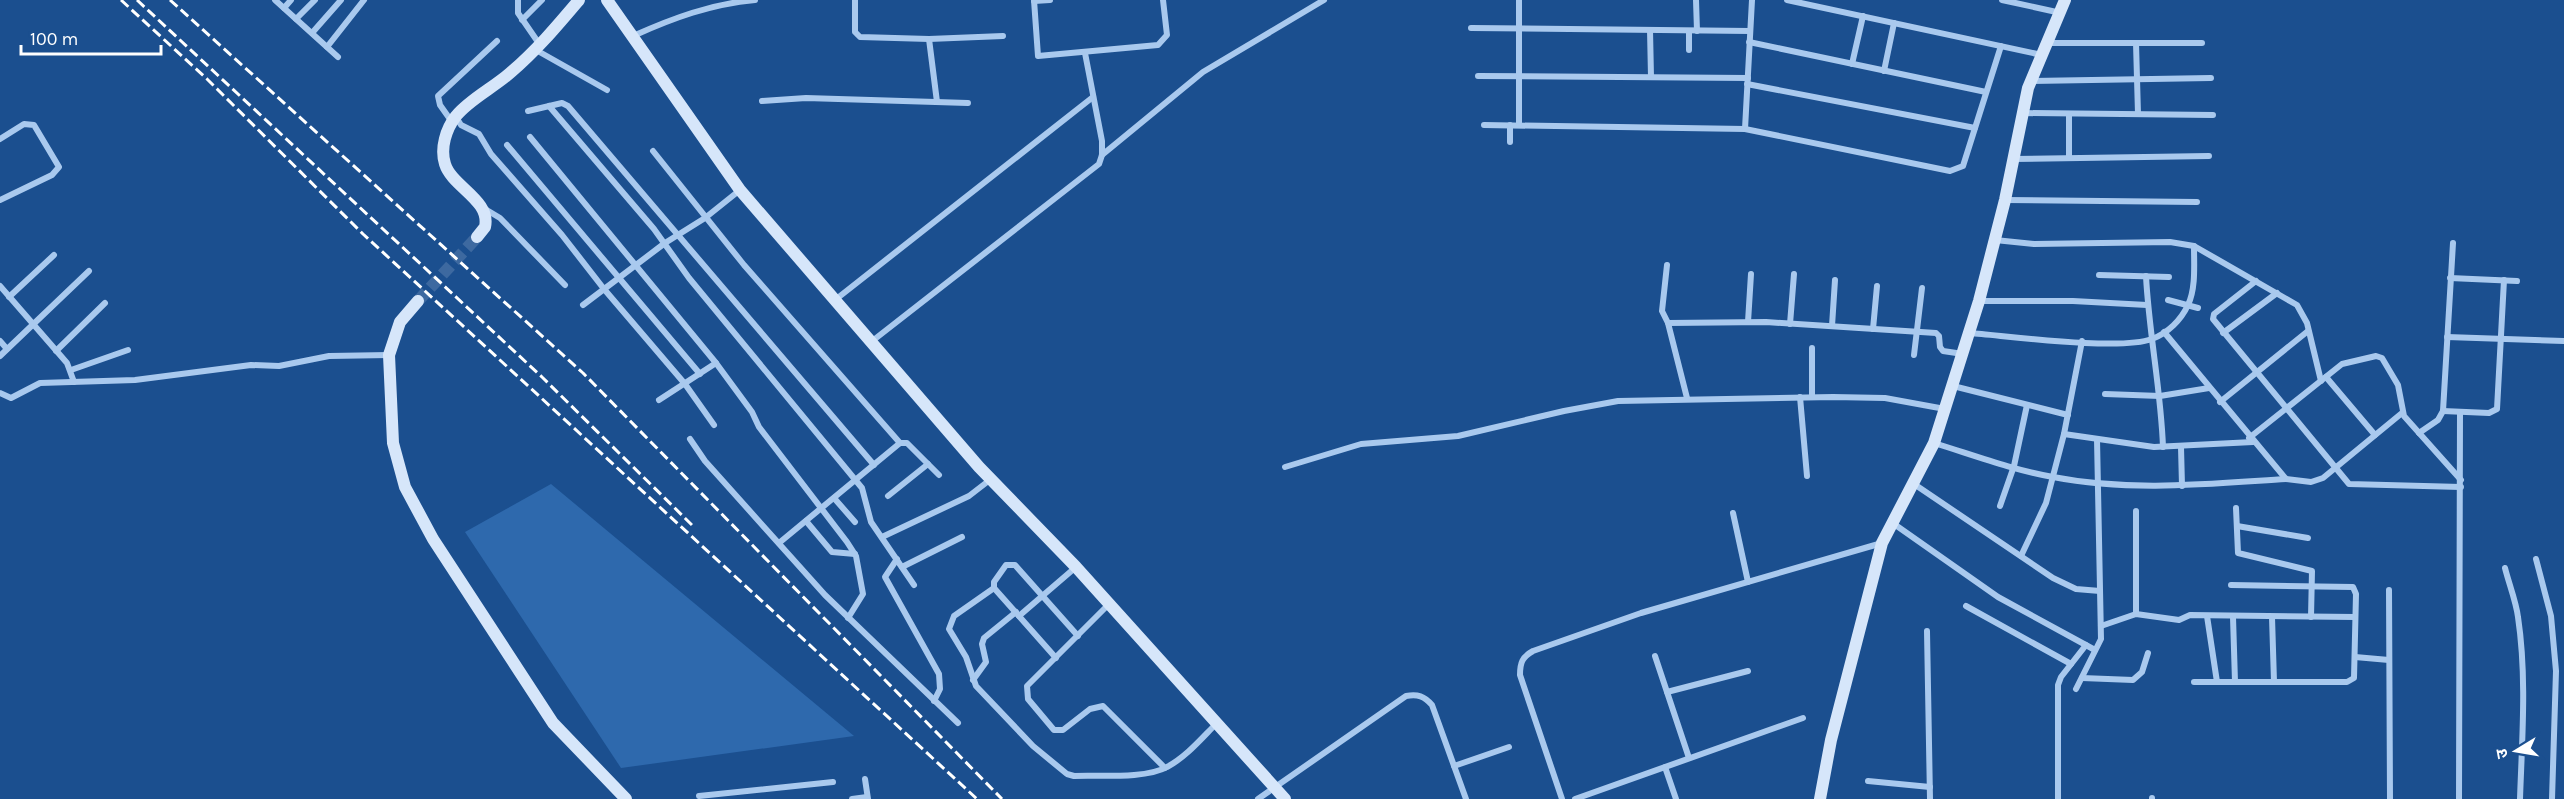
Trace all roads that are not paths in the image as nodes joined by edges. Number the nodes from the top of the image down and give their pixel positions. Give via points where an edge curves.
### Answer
1 (275, 0) edge
2 (291, 0) edge
3 (315, 0) edge
4 (341, 0) edge
5 (364, 0) edge
6 (518, 0) edge
7 (542, 0) edge
8 (579, 0) edge
9 (607, 0) edge
10 (755, 0) edge
11 (855, 0) edge
12 (1050, 0) edge
13 (1163, 0) edge
14 (1324, 0) edge
15 (1519, 0) edge
16 (1696, 0) edge
17 (1752, 0) edge
18 (1787, 0) edge
19 (2002, 0) edge
20 (2065, 0) edge
21 (1034, 1) edge
22 (284, 8) junction
23 (2061, 13) junction
24 (1863, 16) junction
25 (296, 19) junction
26 (522, 20) junction
27 (1894, 23) junction
28 (1471, 28) dead end
29 (1519, 30) junction
30 (1650, 30) junction
31 (1697, 30) junction
32 (1689, 31) junction
33 (1750, 31) junction
34 (312, 33) junction
35 (1003, 36) dead end
36 (632, 37) junction
37 (929, 39) junction
38 (497, 40) dead end
39 (1749, 42) junction
40 (2136, 43) junction
41 (2202, 43) dead end
42 (2001, 46) junction
43 (327, 47) junction
44 (538, 48) junction
45 (2045, 49) junction
46 (1689, 50) dead end
47 (1085, 56) junction
48 (338, 57) dead end
49 (1852, 64) junction
50 (1884, 71) junction
51 (1519, 75) junction
52 (1478, 76) dead end
53 (1651, 77) junction
54 (2211, 78) dead end
55 (2138, 79) junction
56 (1747, 81) junction
57 (2031, 81) junction
58 (608, 90) dead end
59 (1986, 92) junction
60 (1093, 97) junction
61 (762, 100) dead end
62 (937, 102) junction
63 (968, 103) dead end
64 (549, 106) junction
65 (528, 111) dead end
66 (2021, 113) junction
67 (2069, 114) junction
68 (2138, 114) junction
69 (2213, 115) dead end
70 (453, 122) junction
71 (1484, 125) dead end
72 (1510, 125) junction
73 (1519, 125) junction
74 (1975, 128) junction
75 (1745, 129) junction
76 (530, 137) dead end
77 (0, 139) edge
78 (1510, 142) dead end
79 (507, 145) dead end
80 (653, 152) dead end
81 (1102, 155) junction
82 (2209, 156) dead end
83 (2069, 158) junction
84 (2013, 159) junction
85 (740, 190) junction
86 (0, 200) edge
87 (2005, 200) junction
88 (2197, 202) dead end
89 (482, 207) junction
90 (705, 218) junction
91 (679, 235) junction
92 (477, 237) tunnel mouth
93 (1994, 240) junction
94 (665, 243) junction
95 (2453, 243) dead end
96 (2194, 246) junction
97 (54, 255) dead end
98 (1666, 265) dead end
99 (634, 266) junction
100 (89, 271) dead end
101 (1751, 274) dead end
102 (1794, 274) dead end
103 (2099, 275) dead end
104 (2146, 276) junction
105 (2169, 277) dead end
106 (618, 278) junction
107 (2450, 278) junction
108 (1835, 280) dead end
109 (2504, 280) junction
110 (2256, 281) junction
111 (2517, 281) dead end
112 (565, 285) dead end
113 (1877, 285) dead end
114 (0, 286) edge
115 (1922, 288) dead end
116 (604, 290) junction
117 (2277, 293) junction
118 (9, 297) junction
119 (835, 300) junction
120 (2168, 300) dead end
121 (418, 301) tunnel mouth
122 (1979, 301) junction
123 (105, 303) dead end
124 (583, 305) dead end
125 (2147, 305) junction
126 (2188, 305) junction
127 (2198, 308) dead end
128 (1748, 322) junction
129 (1668, 323) junction
130 (1790, 324) junction
131 (34, 325) junction
132 (1832, 326) junction
133 (1873, 329) junction
134 (2308, 331) junction
135 (1917, 332) junction
136 (2164, 332) junction
137 (1970, 333) junction
138 (2223, 333) junction
139 (2447, 337) junction
140 (2152, 339) junction
141 (2501, 340) junction
142 (0, 341) edge
143 (2082, 341) junction
144 (2564, 341) edge
145 (872, 342) junction
146 (1812, 348) dead end
147 (7, 349) junction
148 (128, 350) dead end
149 (56, 351) junction
150 (1964, 354) junction
151 (389, 355) junction
152 (1914, 355) dead end
153 (0, 356) edge
154 (716, 363) junction
155 (71, 370) junction
156 (2256, 373) junction
157 (700, 374) junction
158 (2323, 379) junction
159 (74, 382) junction
160 (685, 384) junction
161 (1953, 386) junction
162 (2209, 388) junction
163 (0, 393) edge
164 (2105, 394) dead end
165 (2160, 396) junction
166 (1800, 397) junction
167 (1812, 397) junction
168 (1687, 399) junction
169 (659, 400) dead end
170 (2220, 402) junction
171 (2027, 405) junction
172 (1946, 409) junction
173 (2286, 409) junction
174 (2443, 411) junction
175 (2402, 413) junction
176 (2460, 413) junction
177 (2068, 415) junction
178 (714, 425) dead end
179 (2419, 433) junction
180 (2064, 434) junction
181 (2375, 435) junction
182 (690, 439) dead end
183 (2097, 439) junction
184 (2251, 440) junction
185 (900, 443) junction
186 (1934, 444) junction
187 (2163, 447) junction
188 (2181, 447) junction
189 (928, 464) junction
190 (874, 465) junction
191 (2014, 466) junction
192 (1285, 467) dead end
193 (2335, 468) junction
194 (939, 475) dead end
195 (1807, 476) dead end
196 (2053, 477) junction
197 (991, 479) junction
198 (2286, 479) junction
199 (856, 481) junction
200 (2097, 482) junction
201 (2461, 483) junction
202 (1914, 484) junction
203 (2182, 486) junction
204 (888, 496) dead end
205 (834, 498) junction
206 (2000, 507) dead end
207 (822, 508) junction
208 (2236, 508) dead end
209 (2136, 511) dead end
210 (1733, 513) dead end
211 (806, 521) junction
212 (855, 522) dead end
213 (1894, 524) junction
214 (2237, 526) junction
215 (882, 537) junction
216 (962, 537) dead end
217 (2308, 537) dead end
218 (779, 543) junction
219 (1882, 543) junction
220 (855, 554) junction
221 (2021, 556) junction
222 (897, 559) junction
223 (2536, 559) dead end
224 (902, 567) junction
225 (1076, 567) junction
226 (2505, 568) dead end
227 (1748, 582) junction
228 (914, 585) dead end
229 (2231, 585) dead end
230 (2313, 586) junction
231 (994, 588) junction
232 (2100, 591) junction
233 (2389, 591) dead end
234 (1042, 596) junction
235 (1109, 604) junction
236 (1966, 606) dead end
237 (1017, 614) junction
238 (2136, 614) junction
239 (2207, 616) junction
240 (2233, 617) junction
241 (2272, 617) junction
242 (2311, 617) junction
243 (2355, 617) junction
244 (848, 618) junction
245 (2101, 626) junction
246 (1927, 631) dead end
247 (1078, 636) junction
248 (2086, 645) junction
249 (2095, 650) junction
250 (2148, 653) dead end
251 (1655, 656) dead end
252 (2355, 657) junction
253 (1056, 658) junction
254 (2389, 660) junction
255 (2071, 664) junction
256 (1748, 671) dead end
257 (2082, 678) junction
258 (973, 680) junction
259 (2194, 682) dead end
260 (2217, 682) junction
261 (2235, 682) junction
262 (2274, 682) junction
263 (2076, 690) dead end
264 (1667, 692) junction
265 (934, 701) junction
266 (2555, 711) junction
267 (2564, 712) edge
268 (1803, 718) dead end
269 (958, 723) dead end
270 (1216, 724) junction
271 (1509, 747) dead end
272 (1689, 758) junction
273 (1454, 766) junction
274 (1665, 767) junction
275 (1166, 768) junction
276 (865, 779) dead end
277 (1868, 781) dead end
278 (833, 782) dead end
279 (1273, 786) junction
280 (1930, 787) junction
281 (763, 789) junction
282 (699, 796) dead end
283 (734, 796) edge
284 (868, 798) edge
285 (626, 799) edge
286 (765, 799) edge
287 (852, 799) edge
288 (1258, 799) edge
289 (1285, 799) edge
290 (1466, 799) edge
291 (1562, 799) edge
292 (1575, 799) edge
293 (1676, 799) edge
294 (1820, 799) edge
295 (1930, 799) edge
296 (2058, 799) edge
297 (2390, 799) edge
298 (2459, 799) edge
299 (2520, 799) edge
300 (2552, 799) edge

1 - 22 street
2 - 22 street
3 - 25 street
4 - 34 street
5 - 43 street
6 - 26 street
7 - 26 street
8 - 44 main road
9 - 36 main road
10 - 36 street via 711,6
11 - 37 street via 856,36
12 - 21 street
13 - 47 street via 1167,35 1164,42
14 - 81 street via 1203,72
15 - 29 street
16 - 31 street
17 - 33 street
18 - 24 street
19 - 23 street
20 - 23 main road
21 - 47 street via 1038,56
22 - 25 street
23 - 45 main road
24 - 27 street
24 - 49 street
25 - 34 street
26 - 44 street
27 - 42 street
27 - 50 street
28 - 29 street
29 - 30 street
29 - 51 street
30 - 32 street
30 - 53 street
31 - 32 street
31 - 33 street
32 - 46 street
33 - 39 street
34 - 43 street
35 - 37 street
36 - 85 main road
37 - 62 street
38 - 70 street via 438,96
39 - 49 street
39 - 56 street
40 - 41 street
40 - 45 street
40 - 55 street
42 - 45 street
42 - 59 street
43 - 48 street
44 - 58 street
44 - 70 main road
45 - 57 main road
47 - 60 street
49 - 50 street
50 - 59 street
51 - 52 street
51 - 53 street
51 - 73 street
53 - 56 street
54 - 55 street
55 - 57 street
55 - 68 street
56 - 74 street
56 - 75 street
57 - 66 main road
59 - 74 street
60 - 81 street
60 - 119 street
61 - 62 street
62 - 63 street
64 - 65 street
64 - 91 street via 568,106
64 - 94 street
66 - 67 street
66 - 84 main road
67 - 68 street
67 - 83 street
68 - 69 street
70 - 89 main road via 443,144 446,168
70 - 116 street via 479,134 491,154
71 - 72 street
72 - 73 street
72 - 78 street
73 - 75 street
74 - 75 street via 1963,166 1950,171
76 - 99 street
77 - 86 street via 24,124 34,124 59,167 52,175
79 - 106 street
80 - 90 street
81 - 145 street via 1090,172
82 - 83 street
83 - 84 street
84 - 87 main road
85 - 90 street
85 - 119 main road
87 - 88 street
87 - 93 main road
89 - 92 main road via 487,221
89 - 112 street via 500,218
90 - 91 street
90 - 185 street
91 - 94 street
91 - 190 street
93 - 96 street via 2034,244 2170,242
93 - 122 main road
94 - 99 street
94 - 199 street via 689,278
95 - 107 street
96 - 110 street
96 - 126 street
97 - 118 street
98 - 129 street via 1662,311
99 - 106 street
99 - 154 street
100 - 131 street
101 - 128 street
102 - 130 street
103 - 104 street
104 - 105 street
104 - 125 street
106 - 116 street
106 - 157 street
107 - 109 street
107 - 139 street
108 - 132 street
109 - 111 street
109 - 141 street
110 - 117 street
110 - 138 street via 2214,314 2213,319
113 - 133 street
114 - 118 street
115 - 135 street
116 - 124 street
116 - 160 street
117 - 134 street via 2300,309
117 - 138 street
118 - 131 street
119 - 145 main road
120 - 126 street
121 - 151 main road via 400,322
122 - 125 street
122 - 137 main road
123 - 149 street
125 - 140 street
126 - 127 street
126 - 136 street
128 - 129 street
128 - 130 street
129 - 168 street
130 - 132 street
131 - 147 street
131 - 149 street
132 - 133 street
133 - 135 street
134 - 156 street
134 - 158 street
135 - 150 street via 1936,333 1943,351
135 - 152 street
136 - 140 street
136 - 162 street
137 - 143 street
137 - 150 main road
138 - 156 street
139 - 141 street
139 - 174 street
140 - 143 street via 2120,343
140 - 165 street
141 - 144 street
141 - 176 street via 2497,410
142 - 147 street
143 - 177 street
145 - 197 main road
146 - 167 street
147 - 153 street
148 - 155 street
149 - 155 street
150 - 161 main road
151 - 159 street via 329,356 272,367 258,365 135,380
151 - 285 main road via 395,457 421,517 553,723
154 - 157 street
154 - 207 street via 759,427
155 - 159 street
156 - 170 street
156 - 173 street
157 - 160 street
158 - 173 street
158 - 175 street via 2348,362 2382,358 2398,385
158 - 181 street
159 - 163 street via 32,385 11,398
160 - 169 street
160 - 178 street
161 - 171 street
161 - 172 main road
162 - 165 street
162 - 170 street
164 - 165 street
165 - 187 street
166 - 167 street
166 - 168 street
166 - 195 street
167 - 172 street via 1885,398
168 - 192 street via 1618,401 1458,436 1369,443
170 - 184 street
171 - 177 street
171 - 191 street
172 - 186 main road
173 - 184 street
173 - 193 street
174 - 176 street
174 - 179 street via 2438,420
175 - 179 street
175 - 181 street
176 - 201 street
177 - 180 street
179 - 201 street
180 - 183 street
180 - 196 street
181 - 193 street
182 - 218 street
183 - 187 street
183 - 200 street
184 - 188 street
184 - 198 street
185 - 189 street via 907,443
185 - 190 street
186 - 191 street
186 - 202 main road
187 - 188 street
188 - 203 street
189 - 194 street
189 - 204 street
190 - 199 street
191 - 196 street
191 - 206 street
193 - 198 street via 2316,481
193 - 201 street via 2356,486
196 - 200 street
196 - 221 street via 2043,510
197 - 215 street via 969,496
197 - 225 main road
198 - 203 street
199 - 205 street
199 - 215 street
200 - 203 street
200 - 232 street
201 - 298 street
202 - 213 main road
202 - 221 street
205 - 207 street
205 - 212 street
207 - 211 street
207 - 220 street
208 - 214 street
209 - 238 street
210 - 227 street
211 - 218 street
211 - 220 street via 832,552
213 - 219 main road
213 - 248 street via 1998,597
214 - 217 street
214 - 230 street via 2237,549 2241,555 2309,568
215 - 222 street
216 - 224 street
218 - 244 street
219 - 227 street
219 - 294 main road via 1831,740
220 - 244 street via 863,594
221 - 232 street via 2066,585
222 - 224 street
222 - 265 street via 885,577 939,674 940,688
223 - 266 street via 2551,616
224 - 228 street
225 - 234 street
225 - 235 main road
226 - 299 street via 2518,615 2522,651
227 - 291 street via 1641,613 1524,656 1520,675
229 - 230 street
230 - 242 street
230 - 243 street via 2353,586
231 - 234 street via 1006,565 1011,564
231 - 237 street
231 - 258 street via 950,623 949,629 966,657
232 - 245 street
233 - 254 street
234 - 237 street
234 - 247 street
235 - 247 street
235 - 270 main road
236 - 255 street
237 - 253 street
237 - 258 street via 984,638 986,662
238 - 239 street via 2179,620 2190,615
238 - 245 street
239 - 240 street
239 - 260 street
240 - 241 street
240 - 261 street
241 - 242 street
241 - 262 street
242 - 243 street
243 - 252 street
244 - 265 street
245 - 249 street via 2101,639
246 - 280 street
247 - 253 street
248 - 249 street
248 - 255 street
249 - 257 street
250 - 257 street via 2142,672 2133,680
251 - 264 street
252 - 254 street
252 - 262 street via 2351,681
253 - 275 street via 1026,692 1054,730 1063,730 1090,709 1103,706
254 - 297 street
255 - 296 street via 2058,685
256 - 264 street
257 - 263 street
258 - 275 street via 1033,746 1067,774 1142,773
259 - 260 street
260 - 261 street
261 - 262 street
264 - 272 street
265 - 269 street
266 - 267 street
266 - 300 street
268 - 272 street
270 - 275 street
270 - 279 main road
271 - 273 street
272 - 274 street
273 - 279 street via 1432,705 1416,694 1406,696
273 - 290 street
274 - 292 street
274 - 293 street
276 - 284 street
277 - 280 street
278 - 281 street
279 - 288 street
279 - 289 main road
280 - 295 street
281 - 283 street
281 - 286 street
282 - 283 street
284 - 287 street

